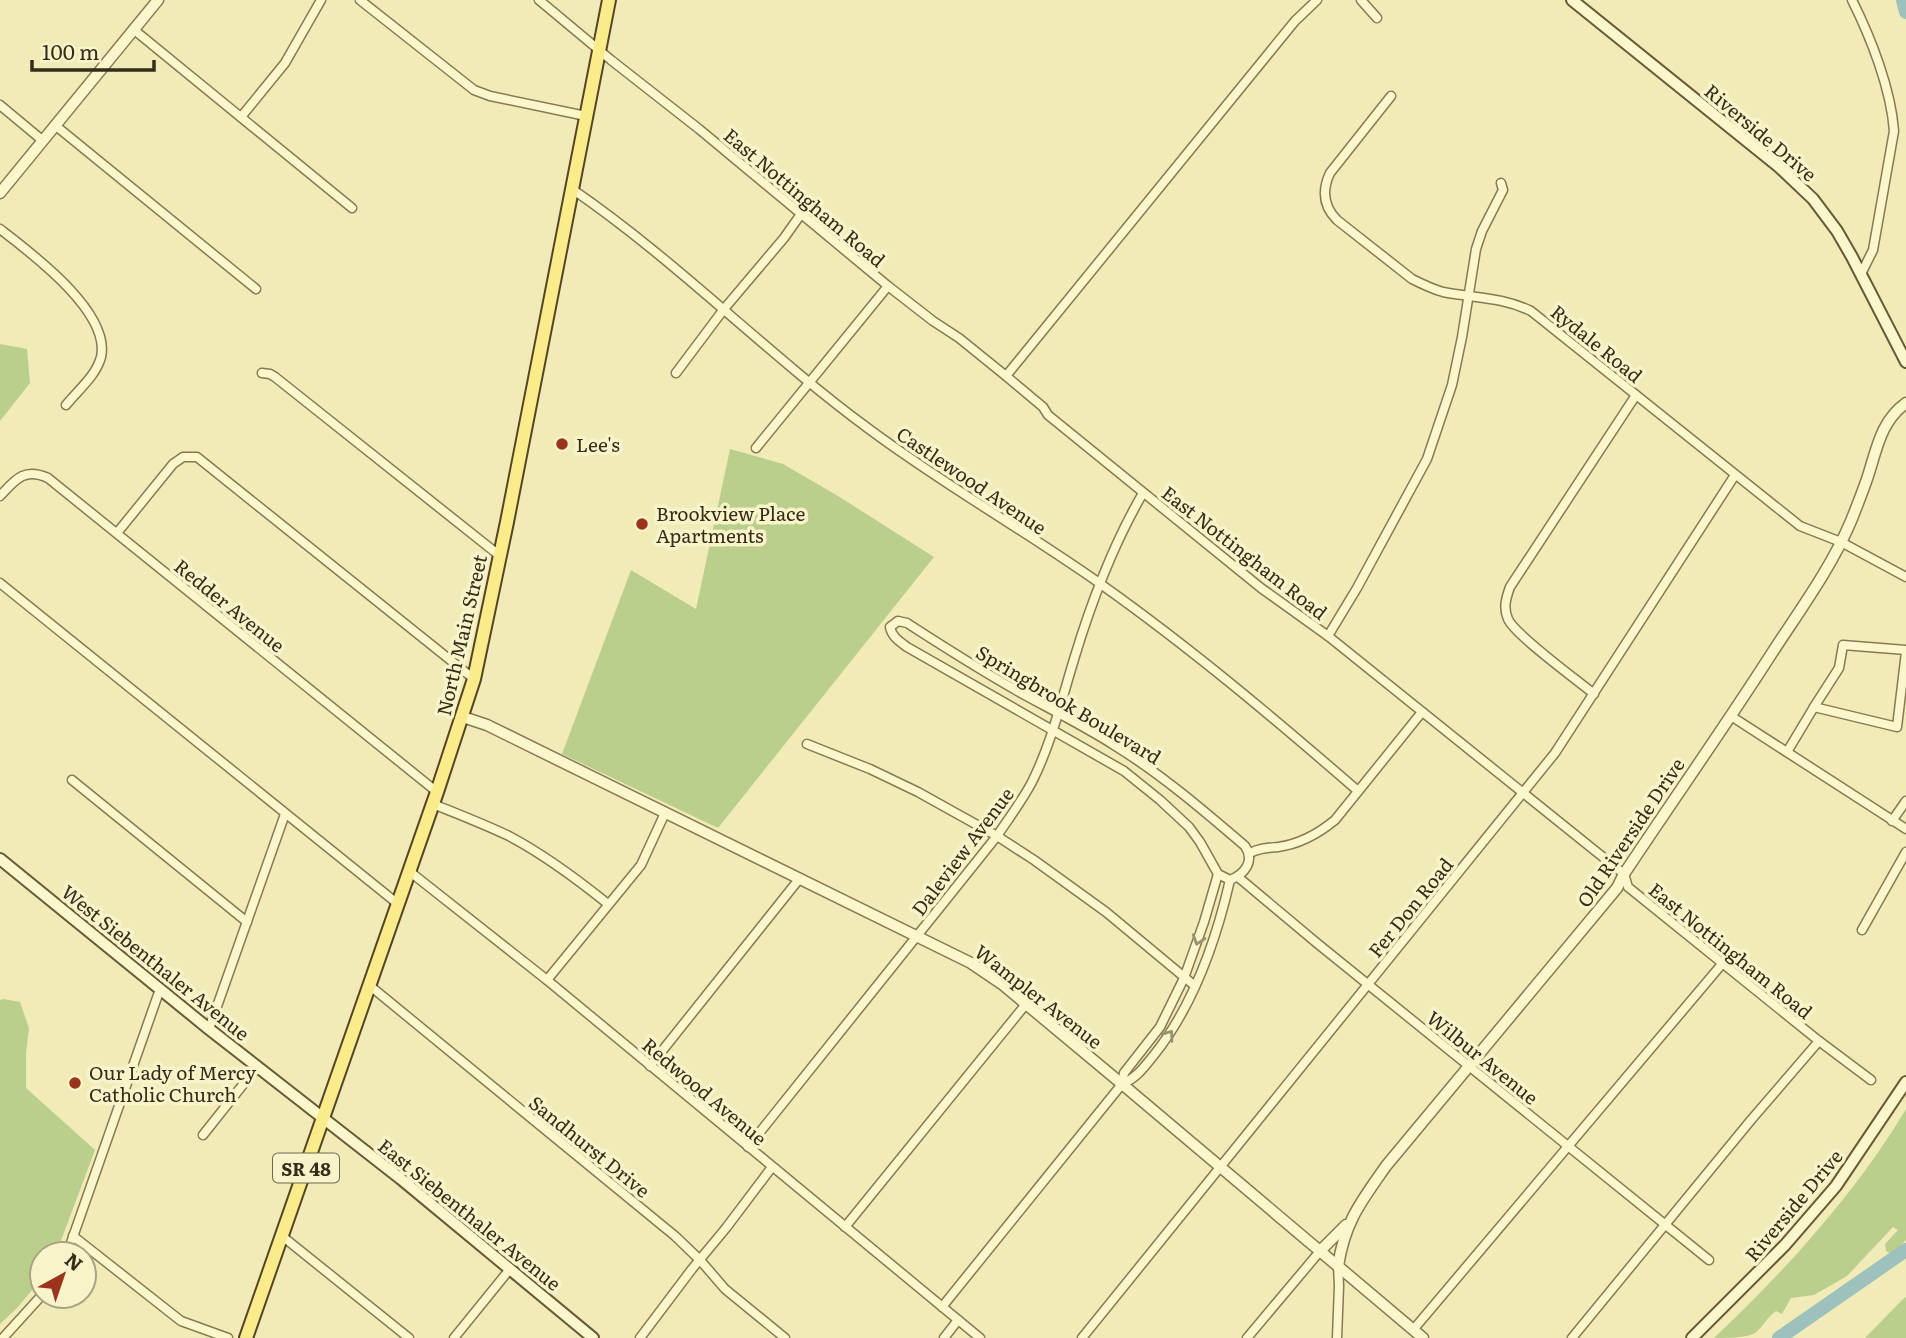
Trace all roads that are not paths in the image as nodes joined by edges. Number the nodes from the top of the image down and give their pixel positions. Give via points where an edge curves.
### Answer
1 (158, 0) edge
2 (321, 0) edge
3 (360, 0) edge
4 (539, 0) edge
5 (609, 0) edge
6 (1317, 0) edge
7 (1362, 0) edge
8 (1572, 0) edge
9 (1852, 0) edge
10 (1377, 18) dead end
11 (133, 29) junction
12 (599, 49) junction
13 (1391, 96) dead end
14 (0, 104) edge
15 (586, 116) junction
16 (241, 117) junction
17 (56, 126) junction
18 (43, 140) junction
19 (1501, 183) dead end
20 (572, 189) junction
21 (0, 193) edge
22 (352, 208) dead end
23 (801, 214) junction
24 (0, 229) edge
25 (1861, 274) junction
26 (888, 286) junction
27 (256, 289) dead end
28 (1469, 295) junction
29 (724, 309) junction
30 (1906, 362) edge
31 (262, 373) dead end
32 (676, 373) dead end
33 (1006, 376) junction
34 (809, 383) junction
35 (1636, 395) junction
36 (1906, 402) edge
37 (66, 405) dead end
38 (756, 448) dead end
39 (1735, 475) junction
40 (1143, 493) junction
41 (0, 496) edge
42 (117, 533) junction
43 (1841, 542) junction
44 (500, 556) junction
45 (1906, 577) edge
46 (0, 583) edge
47 (1101, 584) junction
48 (1328, 636) junction
49 (1906, 651) edge
50 (474, 679) junction
51 (1594, 694) junction
52 (1814, 707) junction
53 (1058, 712) junction
54 (1422, 712) junction
55 (1731, 716) junction
56 (463, 717) junction
57 (1053, 730) junction
58 (807, 744) dead end
59 (1787, 752) junction
60 (72, 780) dead end
61 (1358, 790) junction
62 (1522, 792) junction
63 (435, 798) junction
64 (1906, 801) edge
65 (665, 813) junction
66 (285, 814) junction
67 (1892, 821) junction
68 (1906, 829) edge
69 (997, 836) junction
70 (1906, 852) edge
71 (1250, 853) junction
72 (0, 859) edge
73 (410, 871) junction
74 (1218, 874) junction
75 (1624, 874) junction
76 (800, 878) junction
77 (1234, 878) junction
78 (398, 904) junction
79 (608, 904) junction
80 (247, 922) junction
81 (1862, 930) dead end
82 (917, 936) junction
83 (1722, 964) junction
84 (1184, 978) junction
85 (547, 980) junction
86 (1368, 984) junction
87 (369, 985) junction
88 (1195, 986) junction
89 (160, 989) junction
90 (1026, 1004) junction
91 (209, 1029) junction
92 (1819, 1041) junction
93 (1469, 1065) junction
94 (650, 1066) junction
95 (257, 1067) junction
96 (1871, 1080) dead end
97 (1906, 1083) edge
98 (1122, 1084) junction
99 (323, 1118) junction
100 (203, 1135) dead end
101 (748, 1147) junction
102 (1567, 1147) junction
103 (772, 1167) junction
104 (1220, 1167) junction
105 (1349, 1223) junction
106 (1665, 1226) junction
107 (845, 1227) junction
108 (74, 1236) junction
109 (282, 1236) junction
110 (72, 1240) edge
111 (1321, 1250) junction
112 (701, 1259) junction
113 (1709, 1261) dead end
114 (1338, 1266) junction
115 (510, 1269) junction
116 (942, 1307) junction
117 (28, 1310) edge
118 (958, 1320) junction
119 (1413, 1330) junction
120 (3, 1338) edge
121 (228, 1338) edge
122 (246, 1338) edge
123 (409, 1338) edge
124 (454, 1338) edge
125 (593, 1338) edge
126 (640, 1338) edge
127 (785, 1338) edge
128 (944, 1338) edge
129 (980, 1338) edge
130 (1082, 1338) edge
131 (1247, 1338) edge
132 (1336, 1338) edge
133 (1423, 1338) edge
134 (1572, 1338) edge
135 (1692, 1338) edge

1 - 11 street
2 - 16 street via 285,64
3 - 15 street via 474,90
4 - 12 street, East Nottingham Road
5 - 12 main road, North Main Street / SR 48
6 - 33 street
7 - 10 street
8 - 25 main road, Riverside Drive via 1793,178 1825,214
9 - 25 street via 1868,32 1893,112 1894,131 1872,250
11 - 16 street
11 - 17 street
12 - 15 main road, North Main Street / SR 48
12 - 23 street, East Nottingham Road
13 - 28 street, Rydale Road via 1330,173 1325,183 1328,209 1412,279 1434,289
14 - 18 street
15 - 20 main road, North Main Street / SR 48
16 - 22 street
17 - 18 street
17 - 27 street
18 - 21 street
19 - 28 street via 1503,190 1476,248
20 - 29 street, Castlewood Avenue
20 - 44 main road, North Main Street / SR 48
23 - 26 street, East Nottingham Road
23 - 29 street
24 - 37 street via 62,281 100,335 98,365
25 - 30 main road, Riverside Drive
26 - 33 street, East Nottingham Road
26 - 34 street
28 - 35 street, Rydale Road via 1504,300 1531,312
28 - 48 street via 1452,385 1427,459
29 - 32 street
29 - 34 street, Castlewood Avenue
31 - 44 street via 275,377
33 - 40 street, East Nottingham Road
34 - 38 street
34 - 47 street, Castlewood Avenue via 906,457
35 - 39 street, Rydale Road
35 - 51 street via 1510,587 1506,602 1514,629
36 - 43 street, Old Riverside Drive via 1882,430
39 - 43 street, Rydale Road via 1800,526
39 - 51 street, Fer Don Road
40 - 47 street, Daleview Avenue
40 - 48 street, East Nottingham Road
41 - 42 street, Redder Avenue via 16,479 38,474
42 - 50 street via 173,464 183,457 197,457
42 - 63 street, Redder Avenue
43 - 45 street, Rydale Road
43 - 55 street, Old Riverside Drive
44 - 50 main road, North Main Street / SR 48
46 - 66 street
47 - 53 street, Daleview Avenue
47 - 61 street, Castlewood Avenue via 1235,685
48 - 54 street, East Nottingham Road
49 - 52 street via 1843,645 1839,668
49 - 52 street via 1897,727
50 - 56 main road, North Main Street / SR 48
51 - 62 street, Fer Don Road
52 - 59 street
53 - 57 street, Daleview Avenue
53 - 57 street, Springbrook Boulevard via 907,623 898,621 890,627 906,647
53 - 71 street, Springbrook Boulevard via 1155,772
54 - 61 street
54 - 62 street, East Nottingham Road
55 - 59 street
55 - 75 street, Old Riverside Drive
56 - 63 main road, North Main Street / SR 48
56 - 65 street, Wampler Avenue
57 - 69 street, Daleview Avenue via 1031,785
57 - 74 street, Springbrook Boulevard via 1124,771 1160,800 1189,827
58 - 69 street via 906,786
59 - 67 street
60 - 80 street
61 - 71 street via 1335,820 1313,836
62 - 75 street, East Nottingham Road
62 - 86 street, Fer Don Road
63 - 73 main road, North Main Street / SR 48
63 - 79 street, Redder Avenue via 525,845
64 - 67 street
65 - 76 street, Wampler Avenue
65 - 79 street via 641,864
66 - 78 street
66 - 80 street
67 - 68 street
69 - 82 street, Daleview Avenue
69 - 84 street via 1106,912
70 - 81 street
71 - 77 street via 1250,862
72 - 89 main road, West Siebenthaler Avenue
73 - 78 main road, North Main Street / SR 48
73 - 85 street, Redwood Avenue
74 - 77 street
74 -> 84 street
75 - 83 street, East Nottingham Road via 1628,887
75 - 93 street, Old Riverside Drive
76 - 82 street, Wampler Avenue
76 - 94 street
77 - 86 street, Wilbur Avenue
77 - 88 street
78 - 87 main road, North Main Street / SR 48
79 - 85 street
80 - 91 street
82 - 90 street, Wampler Avenue via 971,962
82 - 101 street, Daleview Avenue
83 - 92 street, East Nottingham Road
83 - 102 street
84 - 88 street
84 - 98 street via 1160,1027 1124,1073
85 - 94 street, Redwood Avenue
86 - 93 street, Wilbur Avenue
86 - 104 street, Fer Don Road
87 - 99 main road, North Main Street / SR 48
87 - 112 street, Sandhurst Drive
98 -> 88 street via 1134,1079 1169,1036
89 - 91 main road, West Siebenthaler Avenue
89 - 108 street
90 - 98 street, Wampler Avenue
90 - 107 street
91 - 95 main road, West Siebenthaler Avenue
92 - 96 street, East Nottingham Road
92 - 106 street
93 - 102 street, Wilbur Avenue
93 - 105 street, Old Riverside Drive via 1386,1166
94 - 101 street, Redwood Avenue
95 - 99 main road, West Siebenthaler Avenue
95 - 100 street
97 - 135 main road, Riverside Drive via 1836,1186
98 - 104 street, Wampler Avenue
98 - 116 street
99 - 109 main road, North Main Street / SR 48
99 - 115 main road, East Siebenthaler Avenue
101 - 103 street, Redwood Avenue
102 - 106 street, Wilbur Avenue
102 - 119 street
103 - 107 street, Redwood Avenue
103 - 112 street
104 - 111 street, Wampler Avenue
104 - 130 street, Fer Don Road
105 - 111 street
105 - 114 street, Old Riverside Drive
106 - 113 street, Wilbur Avenue
106 - 134 street
107 - 116 street, Redwood Avenue
108 - 110 street
108 - 121 street via 181,1321
109 - 122 main road, North Main Street / SR 48
109 - 123 street
111 - 114 street, Wampler Avenue
111 - 131 street
112 - 126 street
112 - 127 street, Sandhurst Drive via 725,1289
114 - 119 street, Wampler Avenue
114 - 132 street, Old Riverside Drive
115 - 124 street
115 - 125 main road, East Siebenthaler Avenue
116 - 118 street, Redwood Avenue
117 - 120 street
118 - 128 street
118 - 129 street, Redwood Avenue
119 - 133 street, Wampler Avenue

